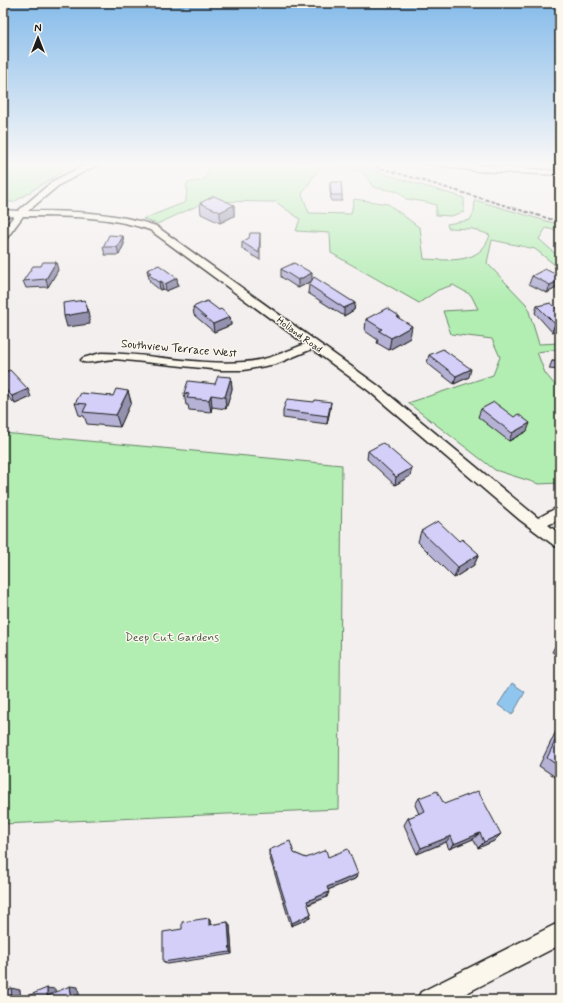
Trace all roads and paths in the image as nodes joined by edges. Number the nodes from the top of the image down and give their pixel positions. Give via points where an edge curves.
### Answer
1 (23, 210) edge
2 (3, 213) edge
3 (19, 213) junction
4 (3, 237) edge
5 (314, 344) junction
6 (87, 360) dead end
7 (560, 512) edge
8 (537, 525) junction
9 (560, 542) edge
10 (560, 933) edge
11 (429, 1000) edge

1 - 3 street
2 - 3 street, Holland Road
3 - 4 street
3 - 5 street, Holland Road via 111,217 147,226 162,234
5 - 6 street, Southview Terrace West via 277,359 244,366 115,356
5 - 8 street, Holland Road via 373,388
7 - 8 street
8 - 9 street, Holland Road
10 - 11 street

